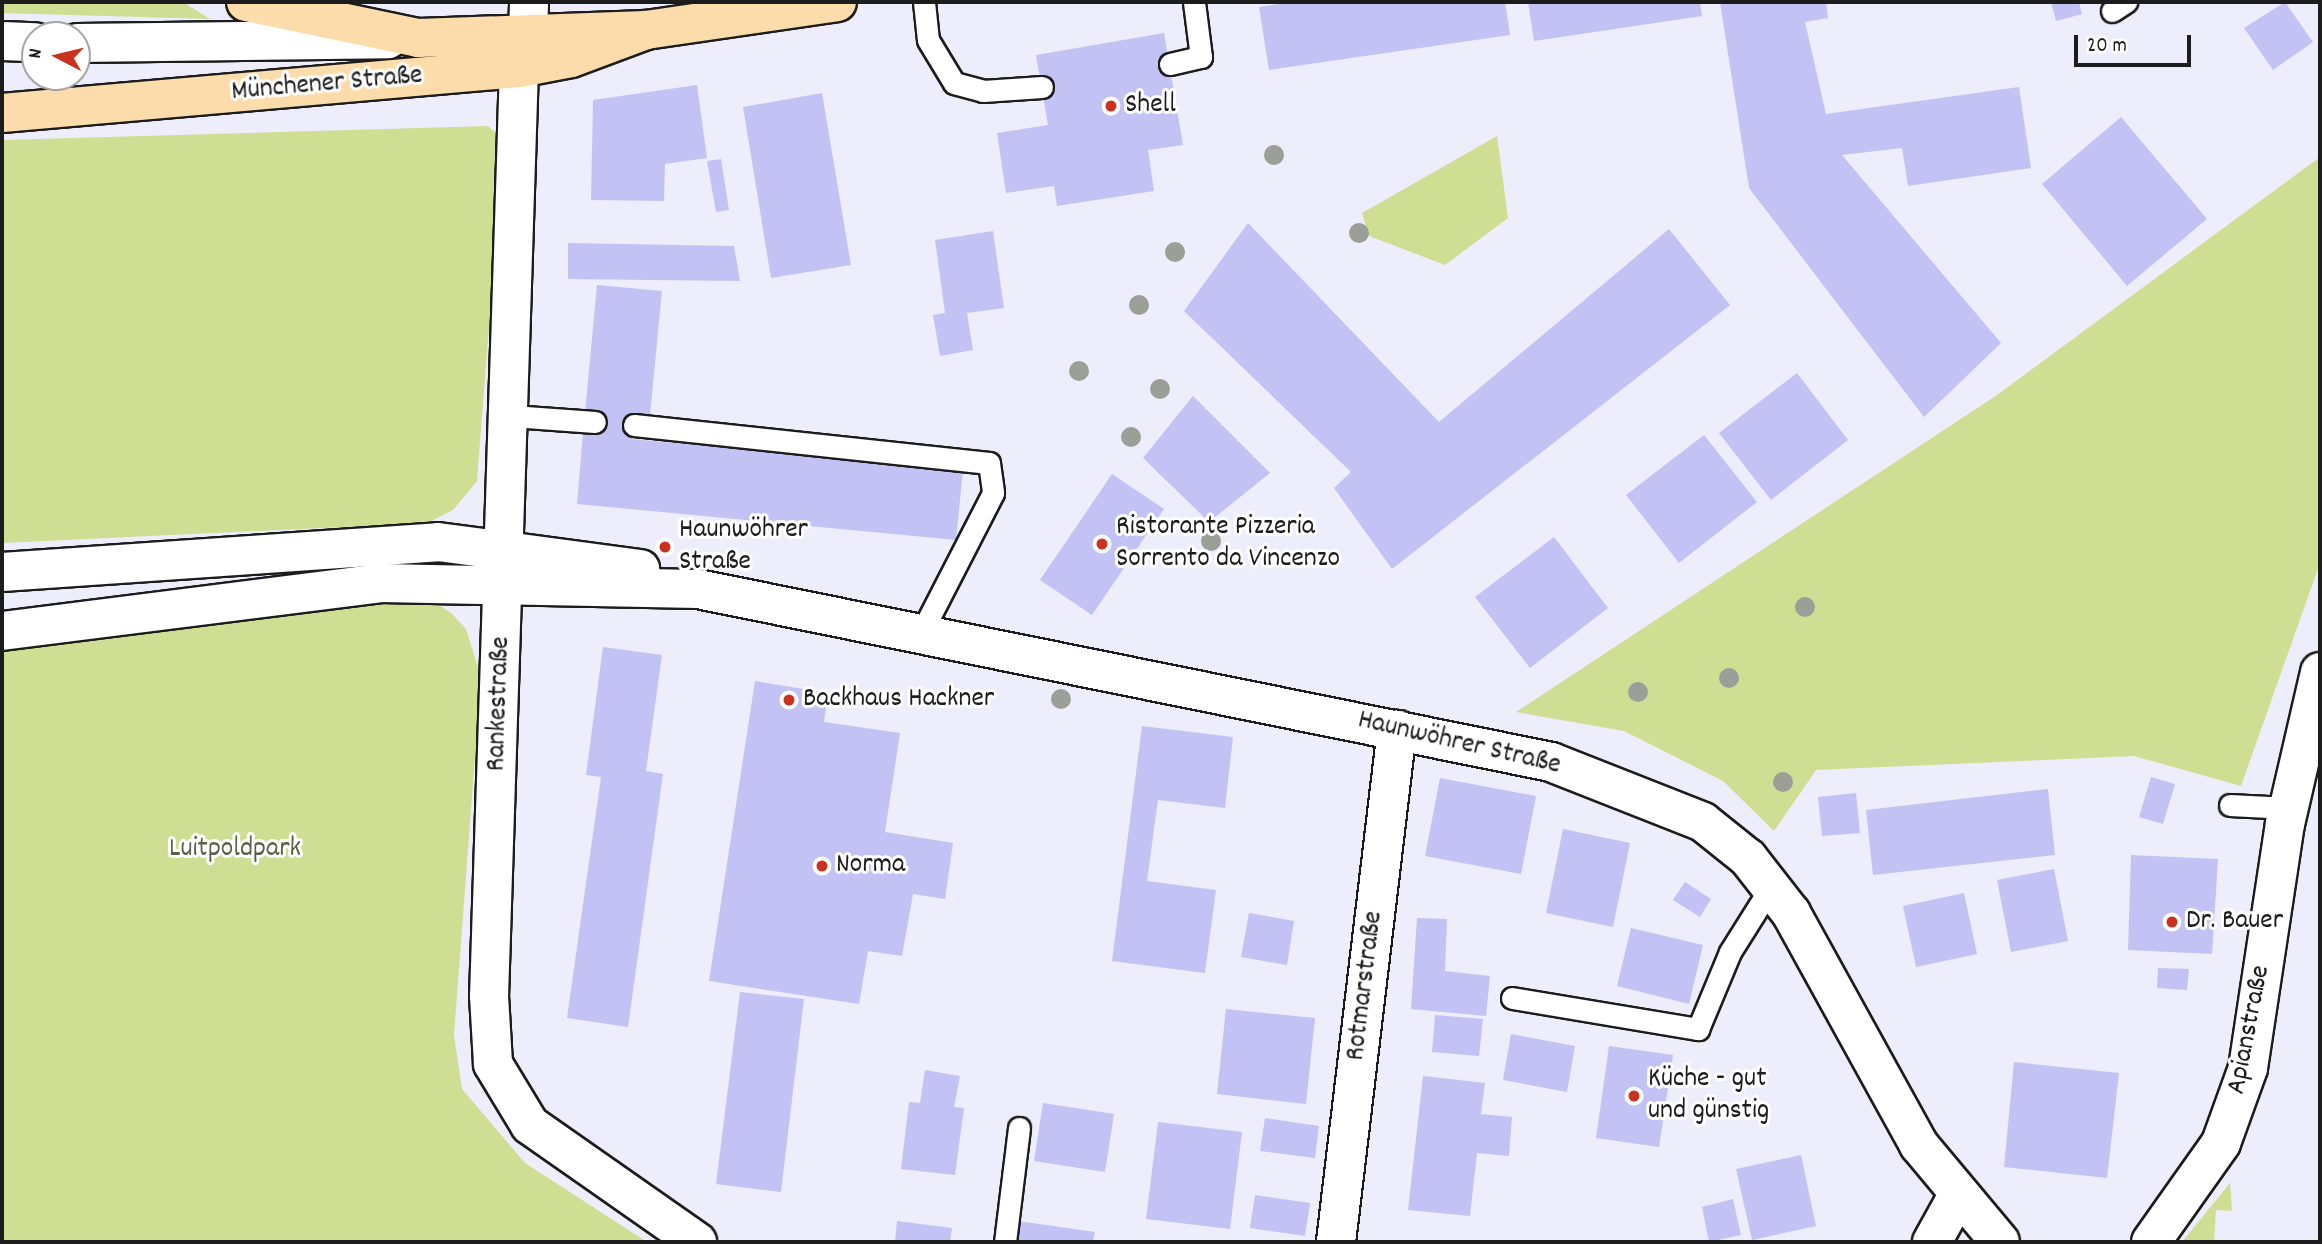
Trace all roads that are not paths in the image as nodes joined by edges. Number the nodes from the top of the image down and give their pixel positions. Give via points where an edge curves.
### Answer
1 (246, 2) edge
2 (837, 2) edge
3 (923, 2) edge
4 (1194, 2) edge
5 (525, 34) edge
6 (418, 38) junction
7 (2, 41) edge
8 (21, 42) edge
9 (91, 43) edge
10 (1170, 64) dead end
11 (1042, 87) dead end
12 (2, 113) edge
13 (512, 416) junction
14 (595, 422) dead end
15 (634, 425) dead end
16 (505, 565) junction
17 (2, 572) edge
18 (2, 631) edge
19 (922, 631) junction
20 (2320, 672) edge
21 (1397, 730) junction
22 (2230, 805) dead end
23 (2288, 808) junction
24 (1771, 887) junction
25 (1512, 998) dead end
26 (1019, 1128) dead end
27 (1958, 1195) junction
28 (697, 1242) edge
29 (1005, 1242) edge
30 (1336, 1242) edge
31 (1932, 1242) edge
32 (2000, 1242) edge
33 (2151, 1242) edge

1 - 6 main road
2 - 5 main road, Münchener Straße via 646,30
3 - 11 lane via 928,40 954,83 983,92
4 - 10 lane via 1201,57
5 - 6 main road, Münchener Straße
5 - 12 main road, Münchener Straße
5 - 13 street, Rankestraße
6 - 9 street, Münchener Straße
7 - 8 street
13 - 14 lane
13 - 16 street, Rankestraße
15 - 19 lane via 989,463 993,493
16 - 17 street, Haunwöhrer Straße via 438,542
16 - 18 street, Haunwöhrer Straße
16 - 19 street, Haunwöhrer Straße via 618,563 698,589
16 - 28 street, Rankestraße via 489,996 493,1064 530,1125
19 - 21 street, Haunwöhrer Straße
20 - 23 street, Apianstraße
21 - 24 street, Haunwöhrer Straße via 1551,762 1620,785 1703,822
21 - 30 street, Rotmarstraße
22 - 23 lane
23 - 33 street, Apianstraße via 2238,1102 2200,1180
24 - 25 lane via 1730,952 1698,1029
24 - 27 street, Haunwöhrer Straße via 1812,948 1887,1095
26 - 29 lane
27 - 31 street
27 - 32 street, Haunwöhrer Straße

